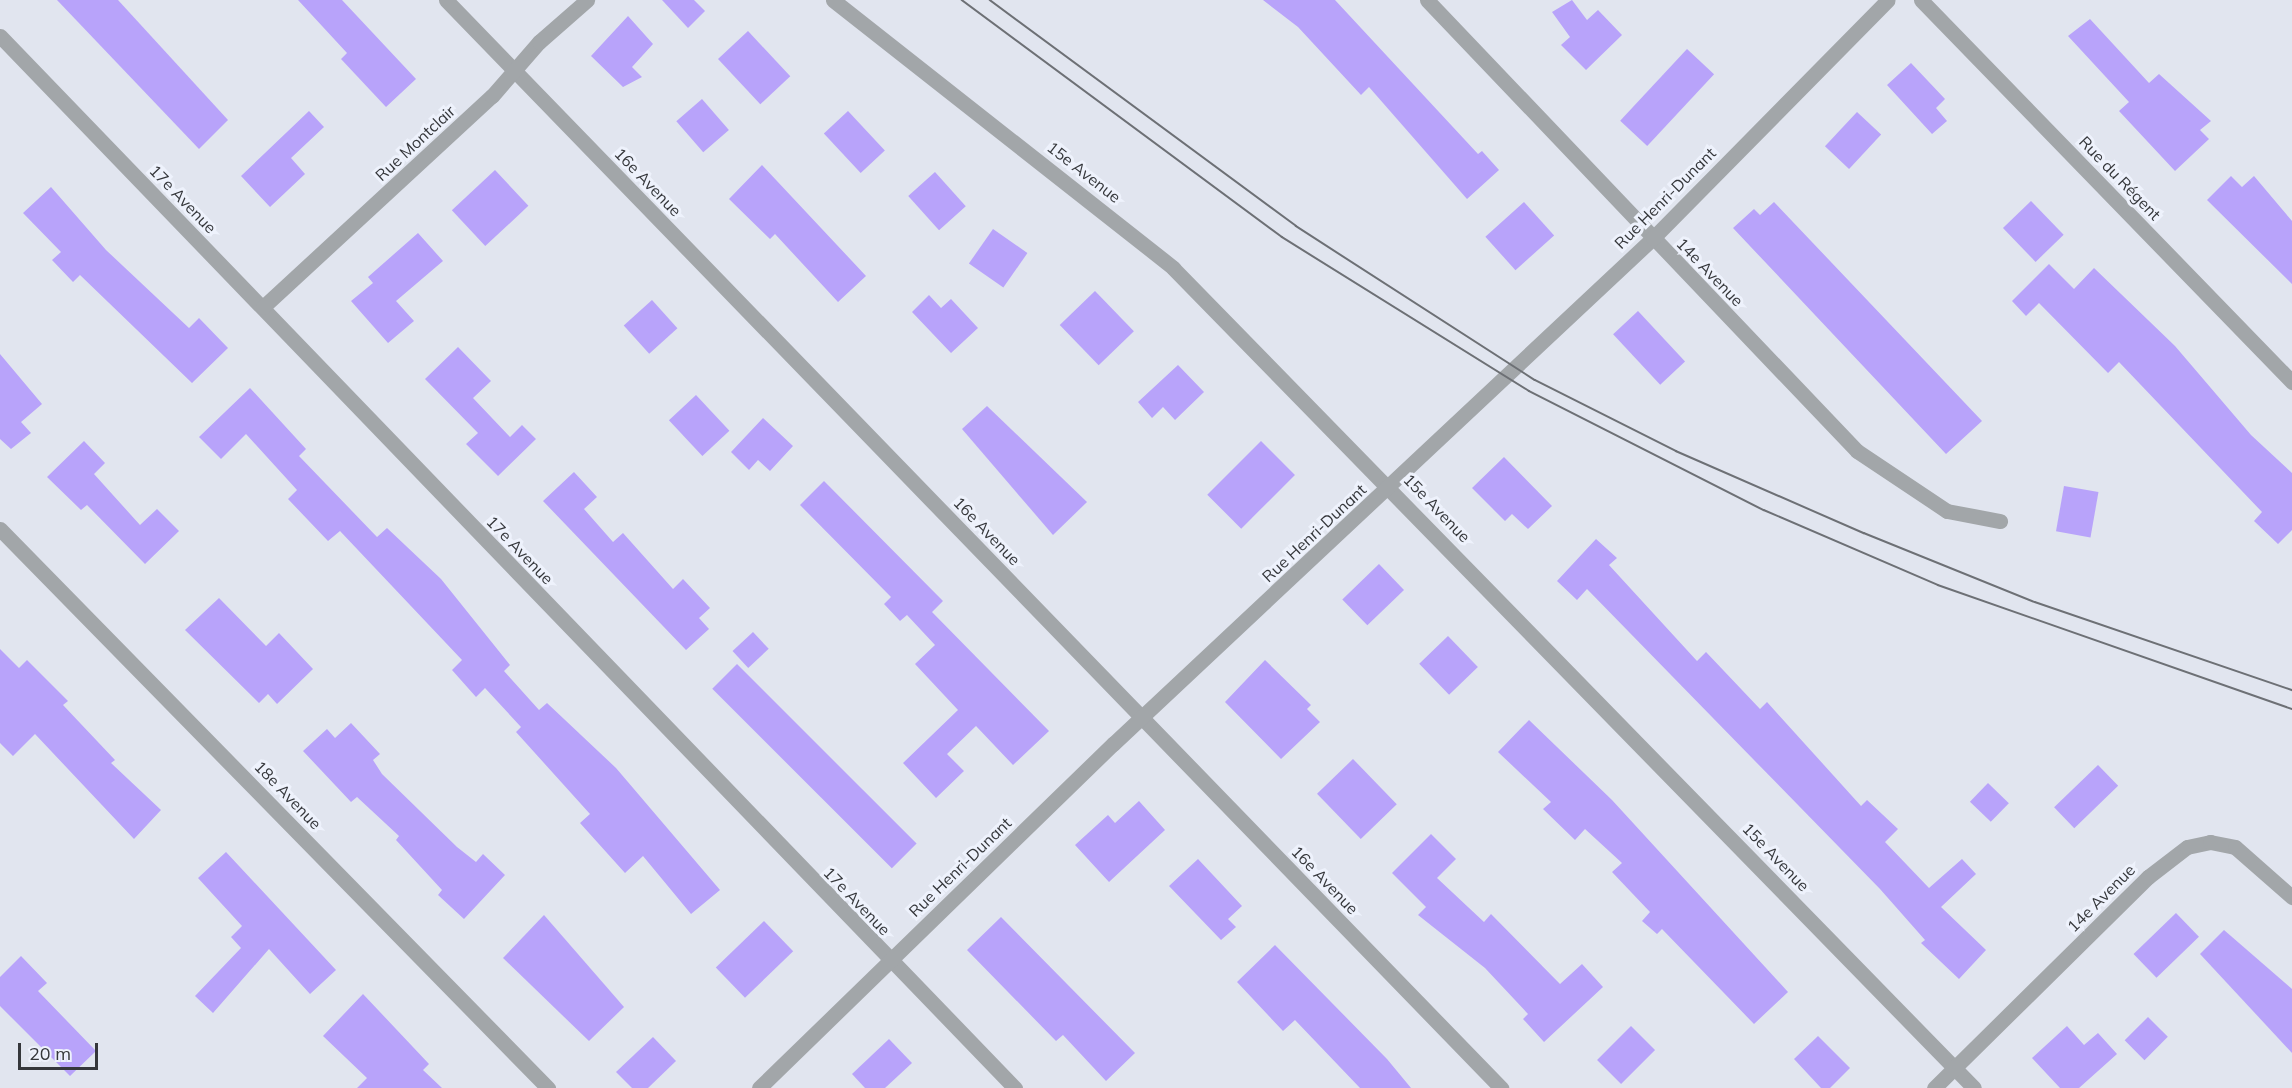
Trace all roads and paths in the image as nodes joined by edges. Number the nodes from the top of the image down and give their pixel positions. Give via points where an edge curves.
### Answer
1 (446, 0) edge
2 (587, 0) edge
3 (833, 0) edge
4 (1427, 0) edge
5 (1888, 0) edge
6 (1922, 0) edge
7 (0, 36) edge
8 (513, 69) junction
9 (1653, 238) junction
10 (263, 307) junction
11 (2292, 382) edge
12 (1390, 486) junction
13 (2000, 522) dead end
14 (0, 529) edge
15 (1142, 717) junction
16 (2292, 897) edge
17 (889, 961) junction
18 (1955, 1068) junction
19 (548, 1088) edge
20 (759, 1088) edge
21 (1015, 1088) edge
22 (1501, 1088) edge
23 (1934, 1088) edge
24 (1974, 1088) edge

1 - 8 street, 16e Avenue
2 - 8 street, Rue Montclair
3 - 12 street, 15e Avenue via 1173,268
4 - 9 street, 14e Avenue
5 - 9 street, Rue Henri-Dunant
6 - 11 street, Rue du Régent
7 - 10 street, 17e Avenue
8 - 10 street, Rue Montclair via 492,96
8 - 15 street, 16e Avenue
9 - 12 street, Rue Henri-Dunant
9 - 13 street, 14e Avenue via 1857,451 1947,511
10 - 17 street, 17e Avenue
12 - 15 street, Rue Henri-Dunant
12 - 18 street, 15e Avenue
14 - 19 street, 18e Avenue
15 - 17 street, Rue Henri-Dunant
15 - 22 street, 16e Avenue
16 - 18 street, 14e Avenue via 2235,847 2210,842 2187,847 2148,877
17 - 20 street, Rue Henri-Dunant
17 - 21 street, 17e Avenue
18 - 23 street, 14e Avenue
18 - 24 street, 15e Avenue

